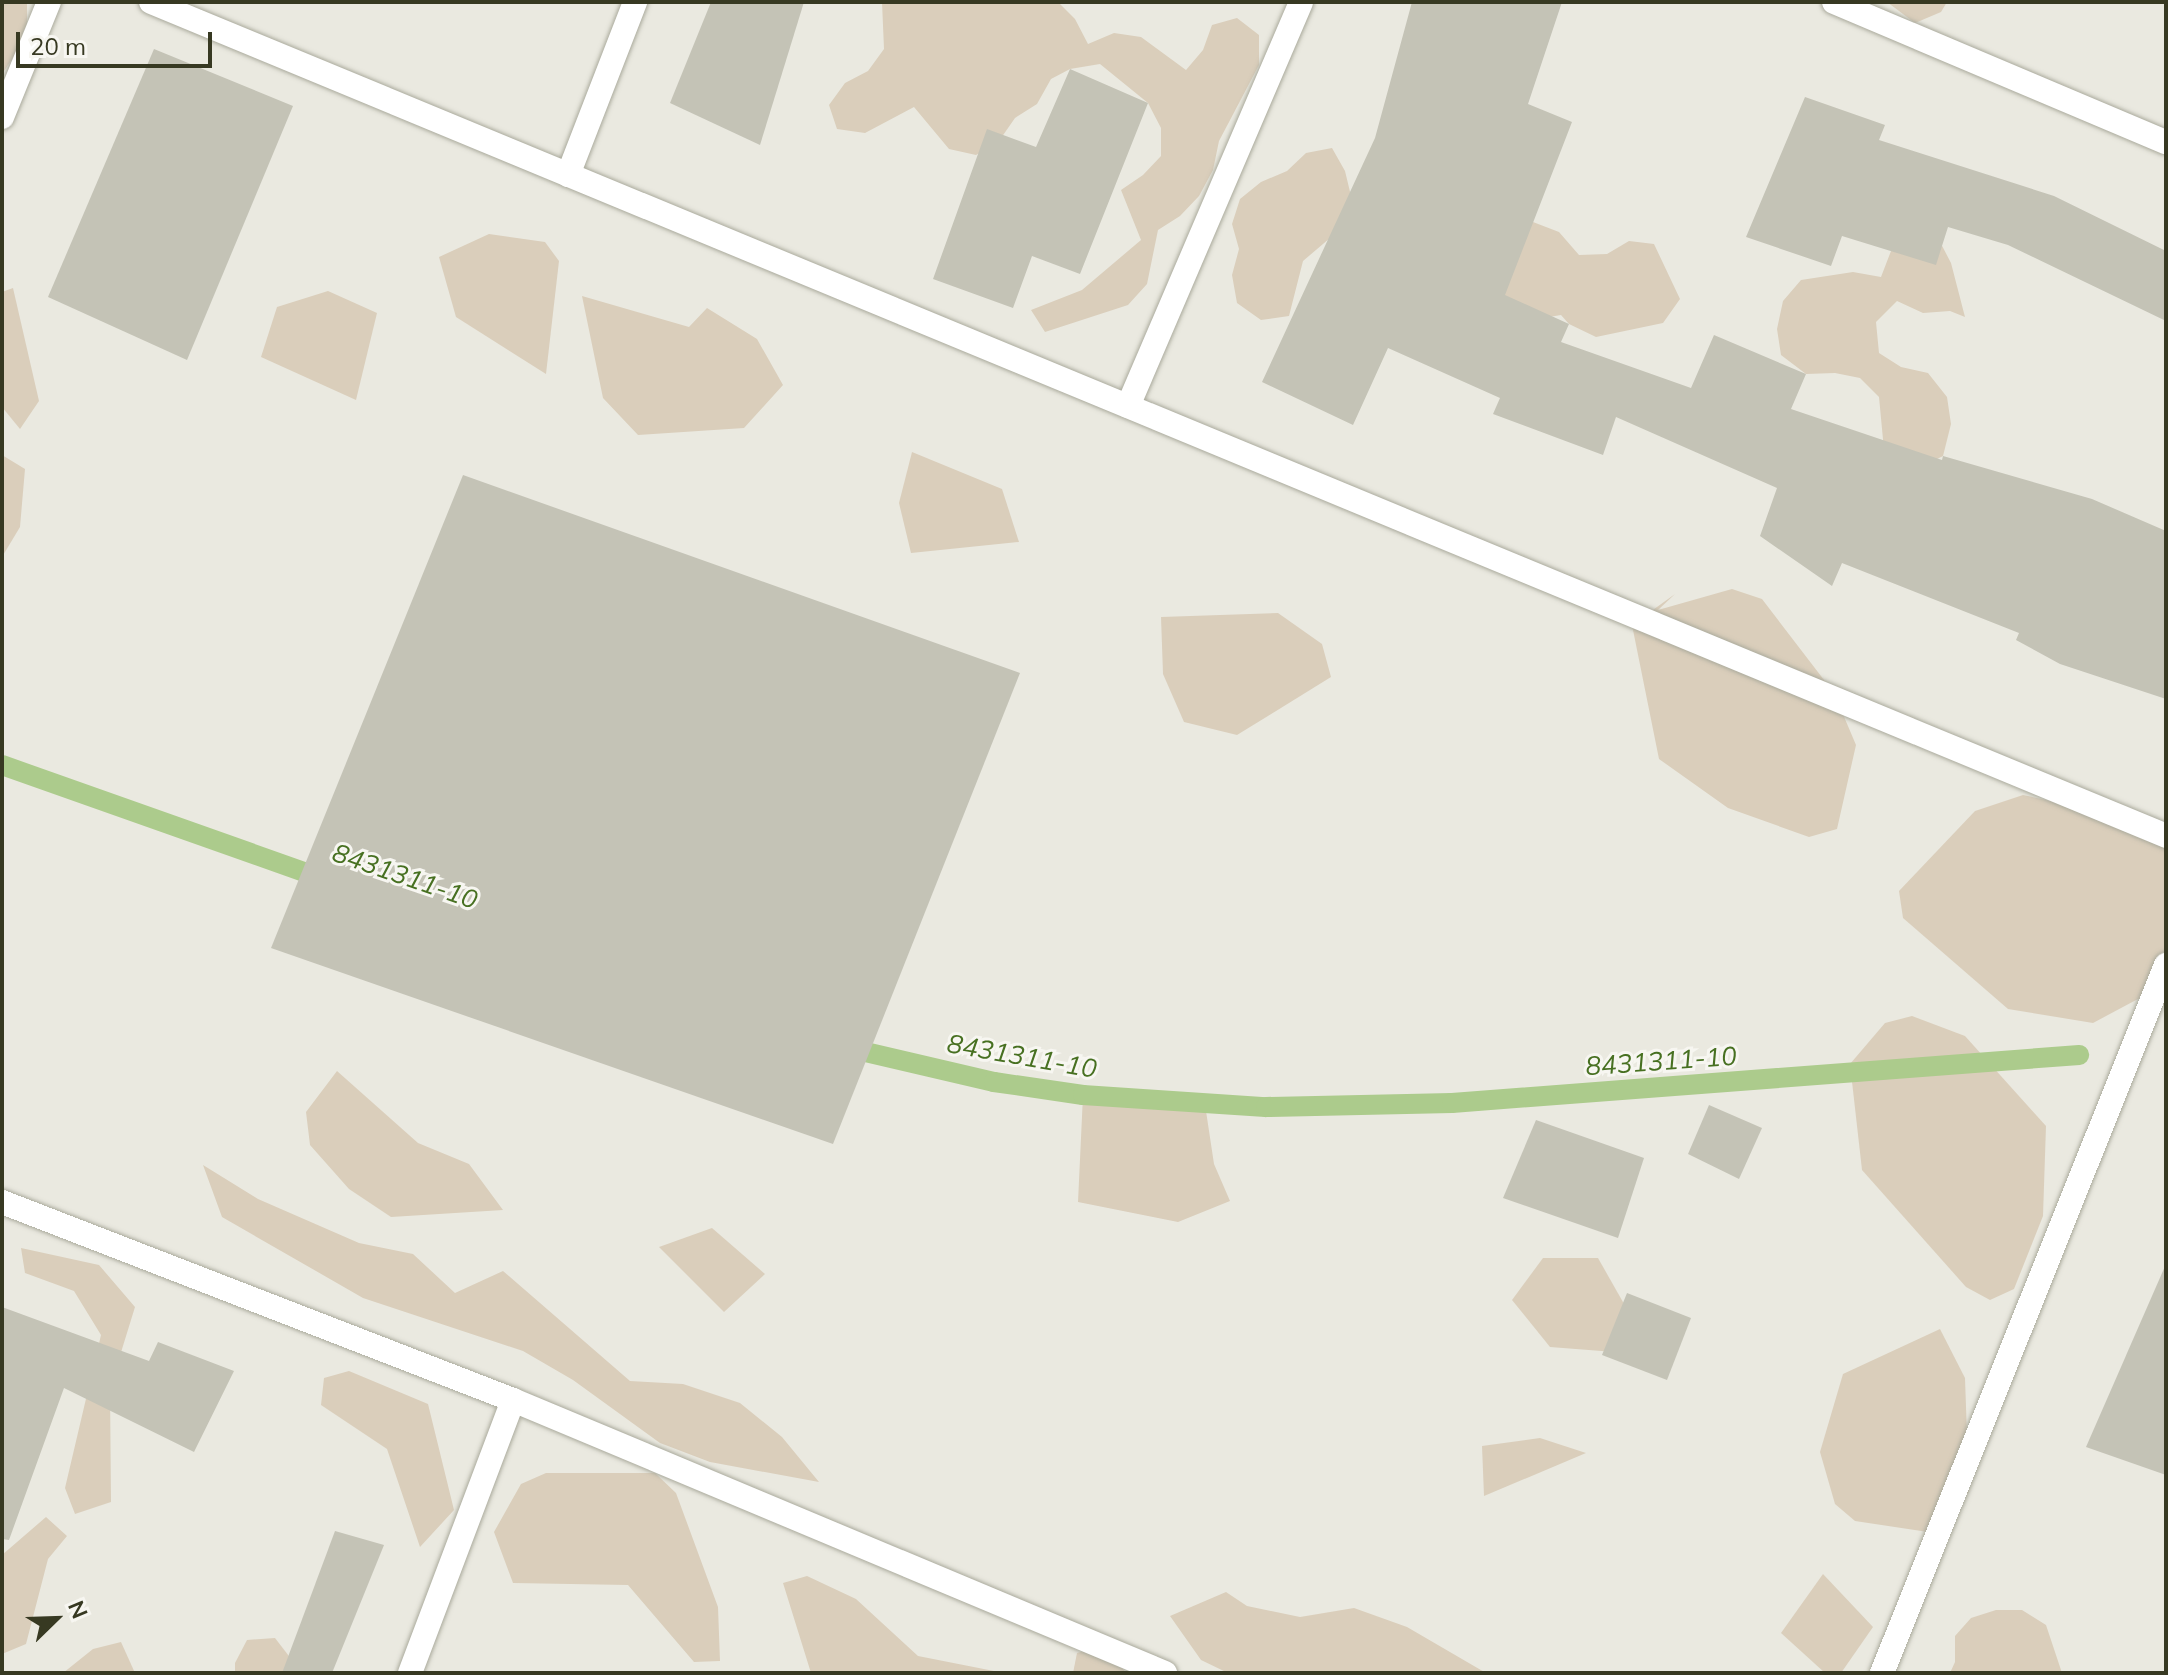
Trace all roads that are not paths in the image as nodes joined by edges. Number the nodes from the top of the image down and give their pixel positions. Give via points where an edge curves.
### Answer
1 (49, 2) edge
2 (151, 2) edge
3 (635, 2) edge
4 (1301, 2) edge
5 (1834, 2) edge
6 (2, 117) edge
7 (2166, 142) edge
8 (568, 175) junction
9 (1128, 406) junction
10 (2166, 836) edge
11 (2166, 965) edge
12 (2, 1202) edge
13 (513, 1400) junction
14 (410, 1673) edge
15 (1165, 1673) edge
16 (1882, 1673) edge

1 - 6 street
2 - 8 street
3 - 8 street
4 - 9 street
5 - 7 street
8 - 9 street
9 - 10 street
11 - 16 street
12 - 13 street
13 - 14 street
13 - 15 street

